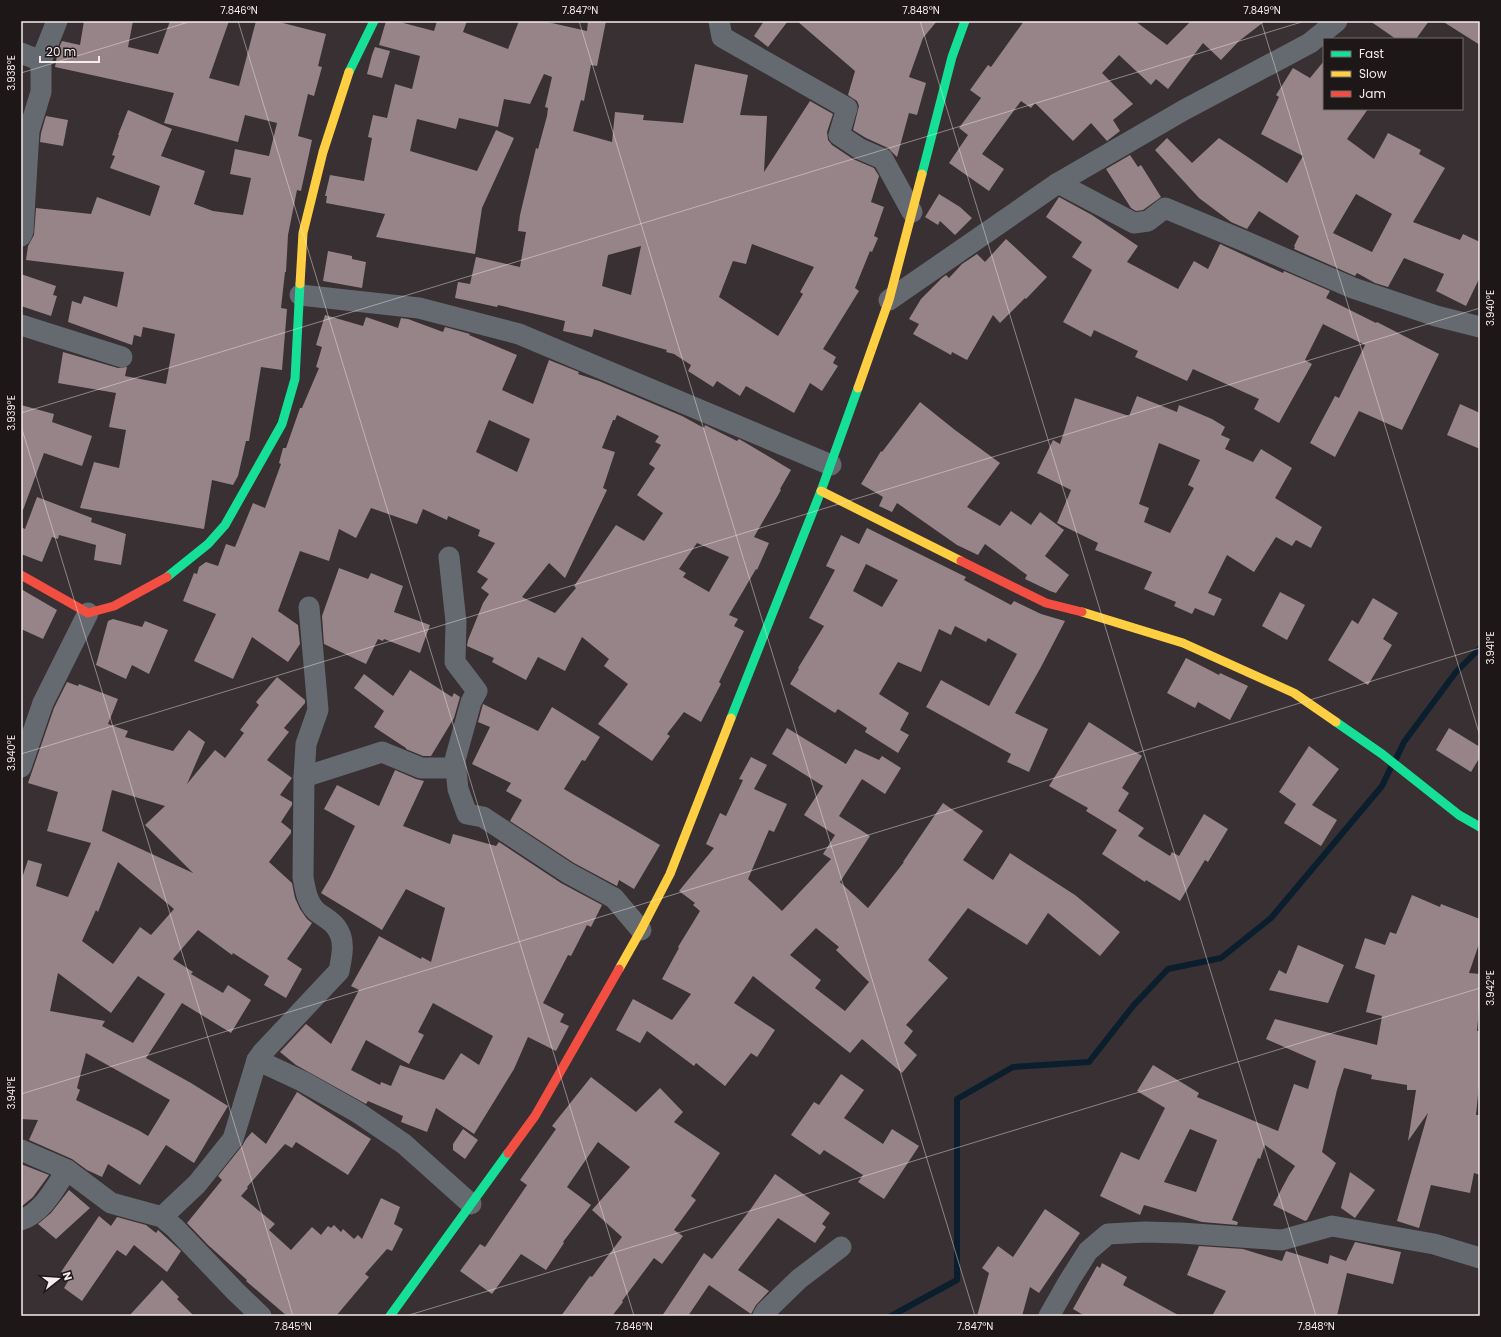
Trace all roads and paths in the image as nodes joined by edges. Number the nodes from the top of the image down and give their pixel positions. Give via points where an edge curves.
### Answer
1 (57, 21) edge
2 (374, 21) edge
3 (719, 21) edge
4 (964, 21) edge
5 (1337, 21) edge
6 (21, 53) edge
7 (41, 61) junction
8 (1058, 183) junction
9 (912, 212) junction
10 (21, 236) edge
11 (300, 295) junction
12 (889, 300) junction
13 (21, 325) edge
14 (1480, 327) edge
15 (122, 357) dead end
16 (831, 465) junction
17 (821, 491) junction
18 (449, 557) dead end
19 (21, 576) edge
20 (309, 607) dead end
21 (88, 613) junction
22 (21, 767) edge
23 (456, 768) junction
24 (304, 777) junction
25 (1480, 827) edge
26 (641, 930) junction
27 (257, 1060) junction
28 (21, 1150) edge
29 (67, 1170) junction
30 (471, 1204) junction
31 (162, 1217) junction
32 (21, 1220) edge
33 (841, 1247) dead end
34 (1480, 1258) edge
35 (262, 1316) edge
36 (390, 1316) edge
37 (763, 1316) edge
38 (1049, 1316) edge

1 - 7 street
2 - 11 street via 346,77 323,152 303,233
3 - 9 street via 722,38 847,108 839,135 860,149 883,159
4 - 9 street via 952,57
5 - 8 street via 1310,44 1184,110
6 - 7 street
7 - 10 street via 41,92 29,131
8 - 12 street
8 - 14 street via 1134,223 1148,221 1165,208 1353,288 1436,316
9 - 12 street
11 - 16 street via 419,308 519,334
11 - 21 street via 294,379 282,424 225,525 208,544 164,580 114,606
12 - 16 street
13 - 15 street
16 - 17 street
17 - 25 street via 1046,603 1183,643 1294,693 1382,754 1459,815
17 - 26 street via 670,874
18 - 23 street via 456,622 455,662 477,692 471,702 455,760
19 - 21 street
20 - 24 street via 318,710 306,744
21 - 22 street via 43,703
23 - 24 street via 421,768 382,752
23 - 26 street via 458,789 467,814 483,817 568,873 614,898
24 - 27 street via 305,892 315,910 335,926 341,936 343,953 339,971
26 - 30 street via 535,1116
27 - 30 street via 302,1081 357,1112 404,1144
27 - 31 street via 233,1139 198,1184
28 - 29 street
29 - 31 street via 111,1203
29 - 32 street via 44,1205
30 - 36 street
31 - 35 street
33 - 37 street via 798,1279
34 - 38 street via 1434,1244 1332,1226 1282,1240 1181,1233 1108,1234 1088,1251

